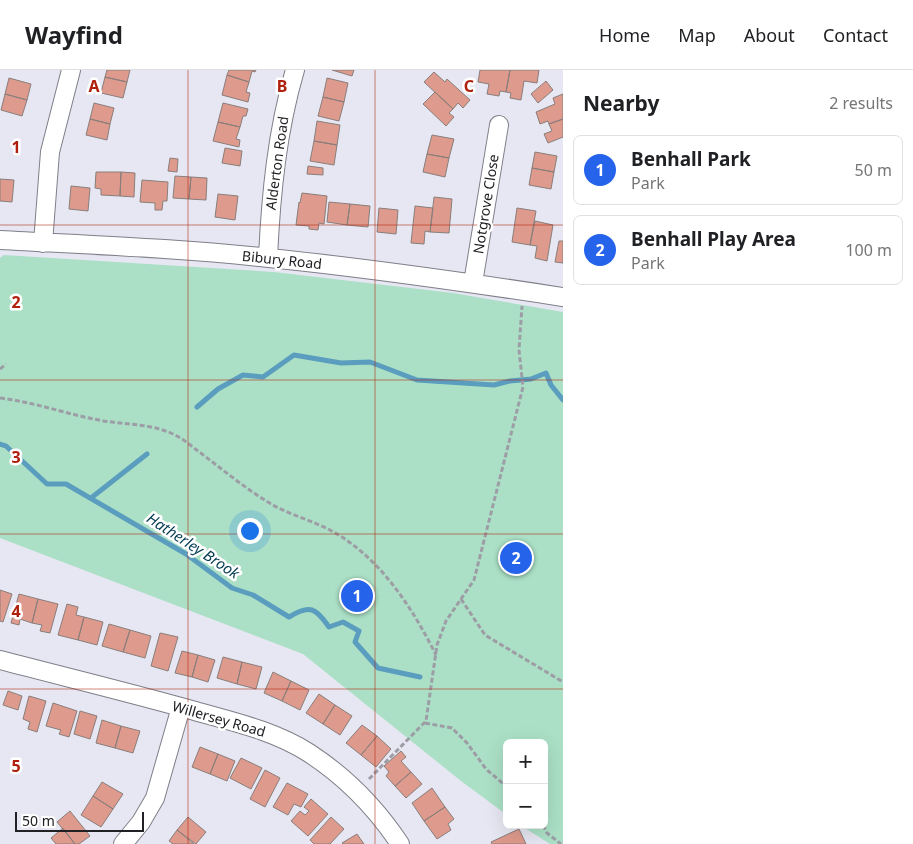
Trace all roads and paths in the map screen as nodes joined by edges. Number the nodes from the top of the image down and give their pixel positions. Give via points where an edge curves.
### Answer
1 (71, 70) edge
2 (294, 70) edge
3 (499, 125) dead end
4 (0, 240) edge
5 (43, 242) junction
6 (268, 257) junction
7 (473, 283) junction
8 (524, 291) junction
9 (563, 297) edge
10 (6, 364) dead end
11 (0, 369) edge
12 (0, 398) edge
13 (461, 599) junction
14 (436, 655) junction
15 (0, 660) edge
16 (563, 682) edge
17 (181, 707) junction
18 (424, 722) junction
19 (504, 784) edge
20 (357, 791) junction
21 (545, 829) edge
22 (123, 844) edge
23 (400, 844) edge
24 (561, 844) edge

1 - 5 street via 50,152
2 - 6 street, Alderton Road via 274,170
3 - 7 street, Notgrove Close
4 - 5 street, Bibury Road
5 - 6 street, Bibury Road
6 - 7 street, Bibury Road
7 - 8 street, Bibury Road
8 - 9 street, Bibury Road
8 - 13 path via 520,350 523,387 474,580
10 - 11 path
12 - 14 path via 100,420 147,425 175,434 257,495 330,530 369,558 411,612
13 - 14 path via 446,621
13 - 16 path via 485,635
14 - 18 path
15 - 17 street, Willersey Road
17 - 20 street, Willersey Road via 260,730 293,744 326,764
17 - 22 street via 154,798 141,822
18 - 19 path via 452,728 486,769
18 - 20 path
20 - 23 street, Willersey Road
21 - 24 path

